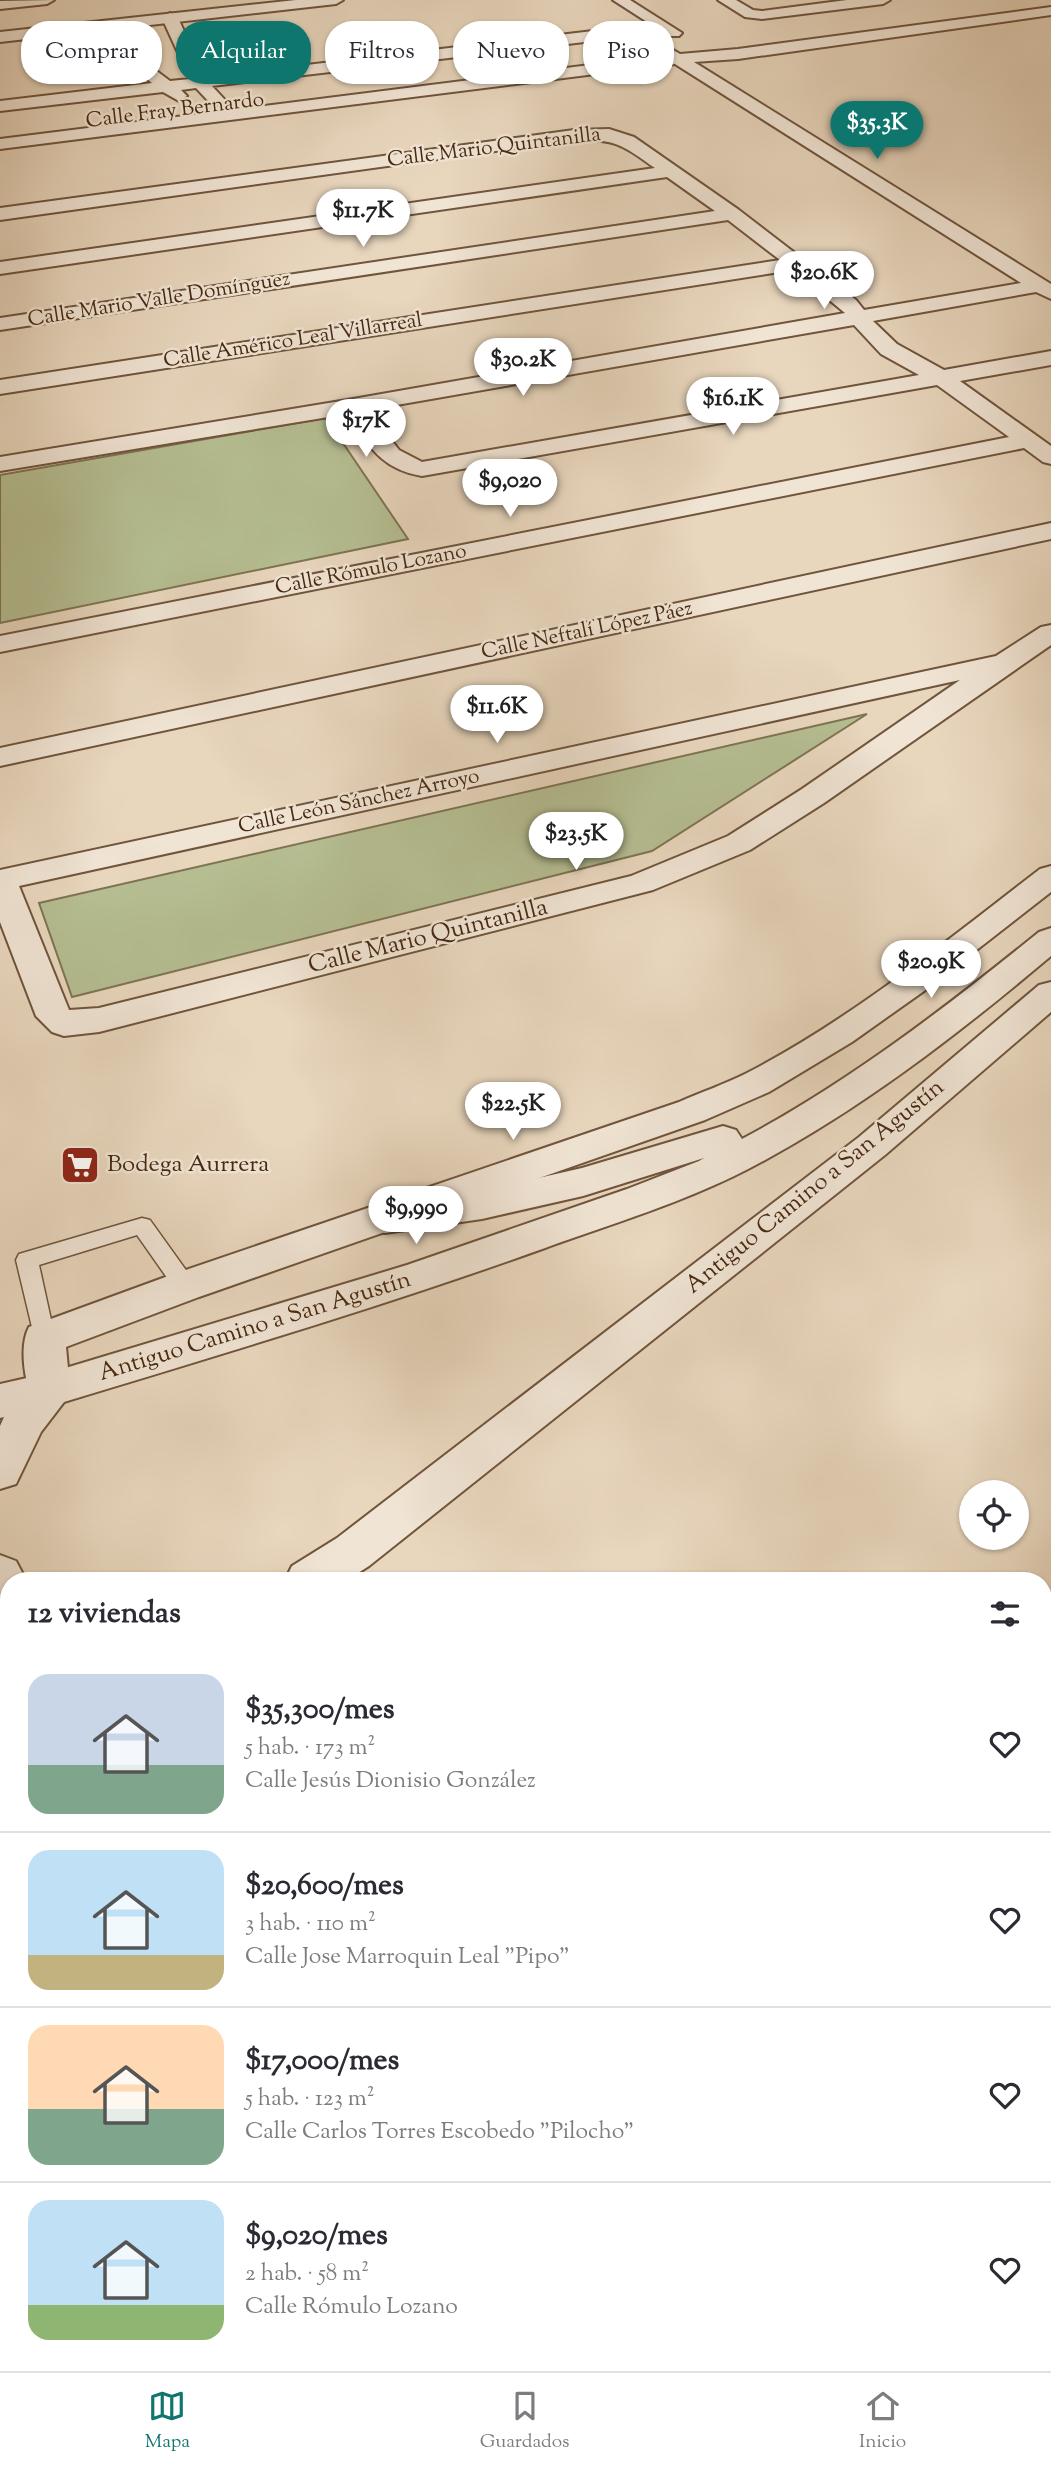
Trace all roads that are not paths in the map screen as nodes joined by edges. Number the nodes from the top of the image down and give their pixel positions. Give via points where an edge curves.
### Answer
1 (47, 0) edge
2 (156, 0) edge
3 (336, 0) edge
4 (620, 0) edge
5 (725, 0) edge
6 (883, 0) edge
7 (0, 5) edge
8 (69, 9) dead end
9 (1051, 11) edge
10 (170, 18) junction
11 (82, 21) edge
12 (143, 21) edge
13 (176, 31) edge
14 (21, 35) edge
15 (0, 37) edge
16 (716, 58) junction
17 (684, 63) junction
18 (311, 70) edge
19 (162, 81) edge
20 (190, 84) edge
21 (201, 84) edge
22 (169, 86) junction
23 (0, 106) edge
24 (238, 121) junction
25 (208, 125) junction
26 (0, 144) edge
27 (0, 156) edge
28 (671, 171) junction
29 (0, 214) edge
30 (733, 214) junction
31 (794, 264) junction
32 (0, 268) edge
33 (1045, 289) edge
34 (859, 316) junction
35 (0, 324) edge
36 (1051, 358) edge
37 (942, 378) junction
38 (0, 387) edge
39 (353, 406) junction
40 (1030, 440) junction
41 (1051, 457) edge
42 (0, 464) edge
43 (1051, 531) edge
44 (1051, 633) edge
45 (0, 643) edge
46 (1005, 662) junction
47 (0, 757) edge
48 (1051, 876) edge
49 (0, 880) edge
50 (1051, 939) edge
51 (1051, 993) edge
52 (837, 1098) junction
53 (385, 1219) junction
54 (185, 1286) junction
55 (44, 1338) junction
56 (49, 1390) junction
57 (0, 1401) edge
58 (0, 1471) edge
59 (321, 1572) edge

1 - 7 street
2 - 10 street
3 - 10 street
4 - 16 street
5 - 6 street via 750,14 762,15
8 - 11 street
9 - 16 street, Calle Fray Bernardo
10 - 12 street
10 - 13 street
14 - 15 street
16 - 17 street, Calle Fray Bernardo
17 - 18 street via 637,35 618,33
17 - 24 street, Calle Fray Bernardo
17 - 33 street
19 - 22 street
20 - 22 street
21 - 24 street
22 - 23 street
22 - 25 street
24 - 25 street, Calle Fray Bernardo
25 - 26 street, Calle Fray Bernardo
25 - 27 street, Calle Fray Bernardo
28 - 29 street, Calle Mario Quintanilla via 628,141 594,133
28 - 30 street, Calle Mario Quintanilla
28 - 32 street
30 - 31 street, Calle Mario Quintanilla
30 - 35 street, Calle Mario Valle Domínguez
31 - 34 street, Calle Mario Quintanilla
31 - 38 street, Calle Américo Leal Villarreal
33 - 34 street
34 - 37 street, Calle Mario Quintanilla via 889,349
34 - 39 street
36 - 37 street
37 - 39 street via 422,469 395,460
37 - 40 street, Calle Mario Quintanilla
39 - 42 street
40 - 41 street, Calle Mario Quintanilla
40 - 45 street, Calle Rómulo Lozano
43 - 47 street, Calle Neftalí López Páez
44 - 46 street, Calle Mario Quintanilla
46 - 49 street, Calle León Sánchez Arroyo
46 - 49 street, Calle Mario Quintanilla via 739,843 642,883 99,1020 64,1024 54,1016
48 - 53 street via 943,961 763,1080 692,1111
50 - 52 street, Antiguo Camino a San Agustín via 965,1011
51 - 59 street, Antiguo Camino a San Agustín via 872,1146 353,1552
52 - 53 street via 675,1156 583,1182 482,1205
52 - 56 street, Antiguo Camino a San Agustín via 785,1133 665,1190 416,1279
53 - 54 street
54 - 55 street
54 - 55 lane via 142,1226 27,1261
55 - 56 street
56 - 57 street, Antiguo Camino a San Agustín
56 - 58 street via 24,1421

